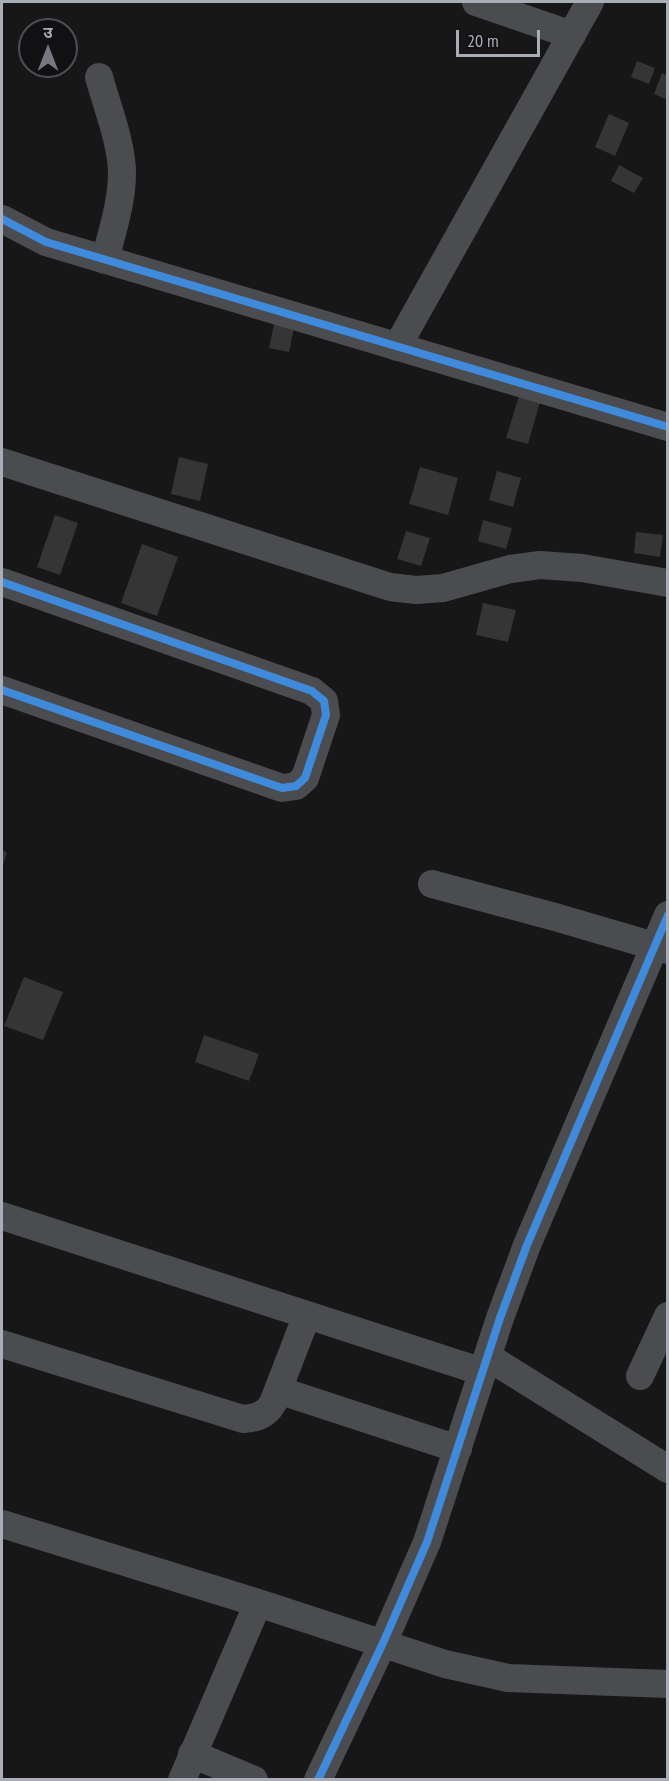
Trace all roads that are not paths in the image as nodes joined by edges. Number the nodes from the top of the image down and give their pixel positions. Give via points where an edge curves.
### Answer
1 (476, 2) edge
2 (590, 2) edge
3 (572, 36) junction
4 (99, 77) dead end
5 (2, 219) edge
6 (105, 260) junction
7 (397, 347) junction
8 (667, 425) edge
9 (2, 462) edge
10 (2, 582) edge
11 (668, 583) edge
12 (2, 690) edge
13 (432, 884) dead end
14 (668, 915) edge
15 (662, 948) edge
16 (2, 1216) edge
17 (307, 1315) junction
18 (668, 1316) edge
19 (2, 1344) edge
20 (485, 1364) junction
21 (640, 1376) dead end
22 (278, 1390) junction
23 (458, 1449) junction
24 (668, 1469) edge
25 (2, 1524) edge
26 (258, 1603) junction
27 (383, 1643) junction
28 (668, 1684) edge
29 (187, 1767) edge
30 (322, 1778) edge
31 (254, 1779) edge

1 - 3 street
2 - 3 street
3 - 7 street
4 - 6 street via 122,172
5 - 6 street via 46,242
6 - 7 street
7 - 8 street
9 - 11 street via 390,587 443,588 510,569 540,565
10 - 12 street via 312,691 324,701 326,715 305,778 296,786 282,788
13 - 15 street
14 - 15 street
15 - 20 street via 527,1245
16 - 17 street
17 - 20 street
17 - 22 street
18 - 21 street
19 - 22 street via 243,1419 257,1418 269,1410
20 - 23 street
20 - 24 street
22 - 23 street
23 - 27 street via 427,1542
25 - 26 street
26 - 27 street
26 - 29 street
27 - 28 street via 445,1664 508,1678
27 - 30 street
29 - 31 street

